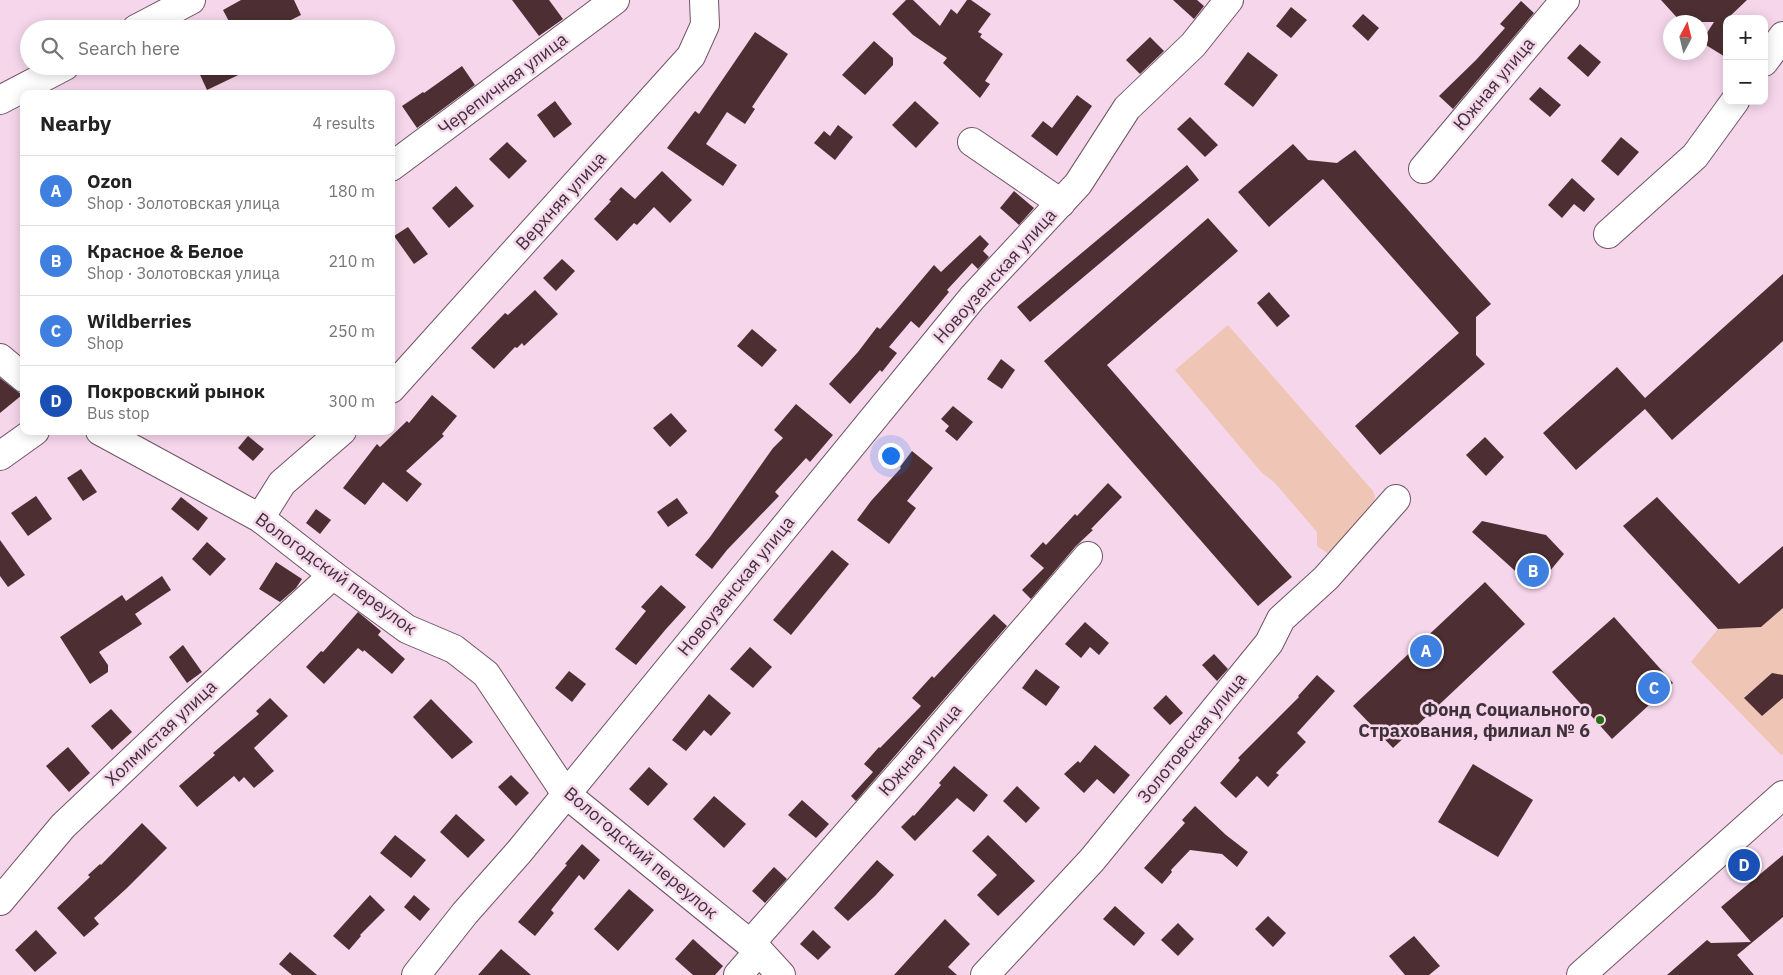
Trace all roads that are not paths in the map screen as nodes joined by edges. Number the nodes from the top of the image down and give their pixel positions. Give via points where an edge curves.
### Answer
1 (192, 0) edge
2 (616, 0) edge
3 (704, 0) edge
4 (1229, 0) edge
5 (1565, 0) edge
6 (153, 20) edge
7 (1783, 36) edge
8 (1765, 60) edge
9 (48, 75) edge
10 (0, 100) edge
11 (1732, 105) edge
12 (972, 142) dead end
13 (395, 164) edge
14 (1423, 169) dead end
15 (1061, 203) junction
16 (1608, 234) dead end
17 (0, 358) edge
18 (20, 375) edge
19 (395, 385) edge
20 (29, 435) edge
21 (107, 435) edge
22 (337, 435) edge
23 (0, 456) edge
24 (1396, 499) dead end
25 (260, 518) junction
26 (1088, 556) dead end
27 (333, 575) junction
28 (566, 794) junction
29 (1783, 795) edge
30 (0, 901) edge
31 (754, 947) junction
32 (416, 975) edge
33 (738, 975) edge
34 (781, 975) edge
35 (985, 975) edge
36 (1581, 975) edge

1 - 6 street
2 - 13 street, Черепичная улица
3 - 19 street, Верхняя улица via 705,25 691,56
4 - 15 street, Новоузенская улица via 1193,45 1127,108 1078,184
5 - 14 street, Южная улица
7 - 8 street
9 - 10 street
11 - 16 street via 1695,156
12 - 15 street, Новоузенская улица
15 - 28 street, Новоузенская улица via 972,298
17 - 18 street
20 - 23 street
21 - 25 street, Вологодский переулок
22 - 25 street via 282,483
24 - 35 street, Золотовская улица via 1326,578 1281,619 1269,643 1092,860
25 - 27 street, Вологодский переулок
26 - 31 street, Южная улица
27 - 28 street, Вологодский переулок via 407,629 454,649 486,674
27 - 30 street, Холмистая улица via 63,826
28 - 31 street, Вологодский переулок
28 - 32 street, Новоузенская улица
29 - 36 street
31 - 33 street, Южная улица
31 - 34 street, Вологодский переулок

